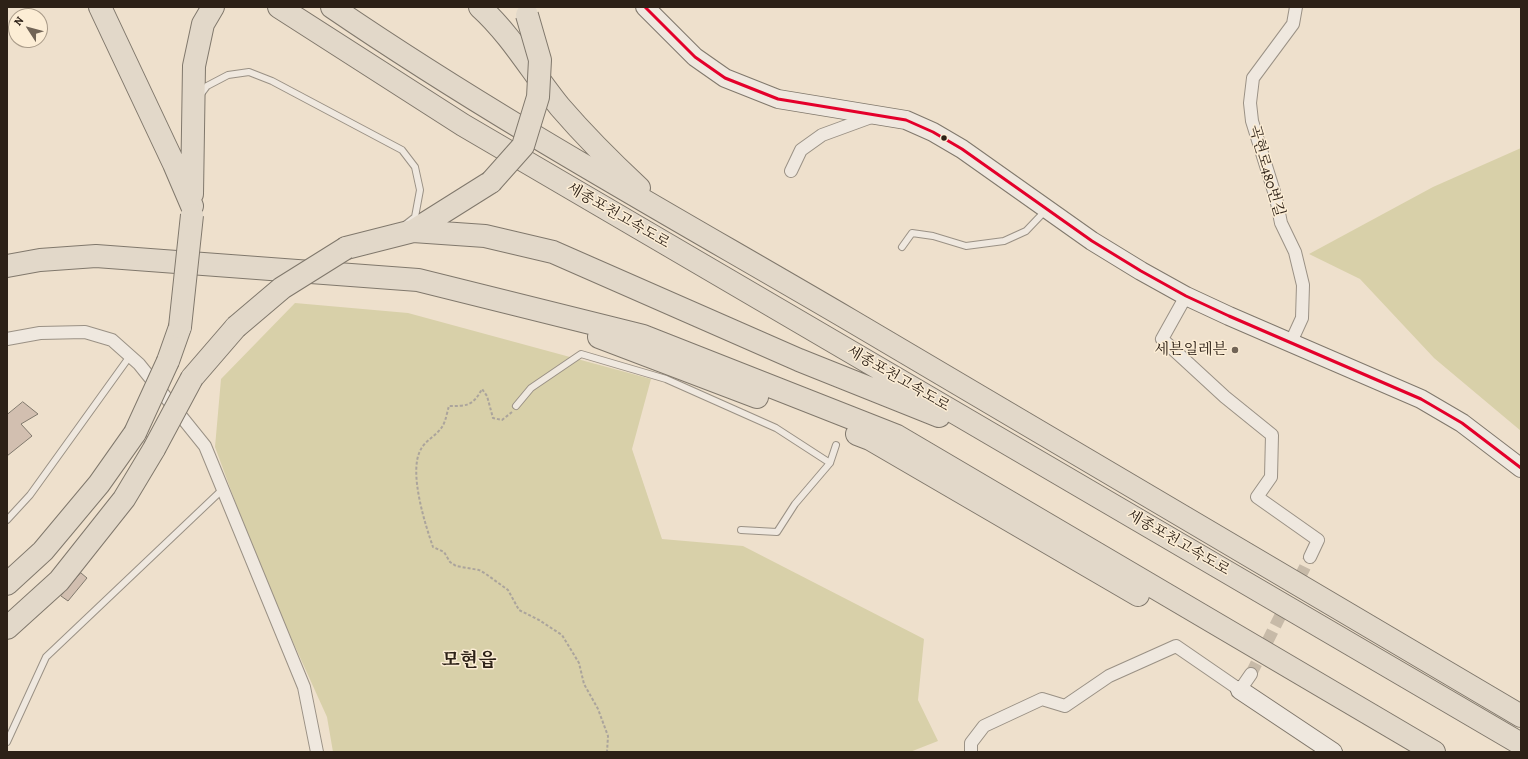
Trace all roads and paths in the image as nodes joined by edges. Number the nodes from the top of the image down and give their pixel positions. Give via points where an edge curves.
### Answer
1 (100, 7) edge
2 (279, 7) edge
3 (332, 7) edge
4 (480, 7) edge
5 (645, 7) edge
6 (1296, 7) edge
7 (525, 11) edge
8 (208, 15) edge
9 (193, 105) junction
10 (879, 114) junction
11 (792, 171) dead end
12 (1046, 210) junction
13 (192, 211) junction
14 (413, 231) junction
15 (389, 237) junction
16 (718, 244) junction
17 (902, 247) dead end
18 (7, 266) edge
19 (7, 276) edge
20 (1186, 296) junction
21 (7, 339) edge
22 (1291, 342) junction
23 (130, 356) junction
24 (516, 406) joint
25 (1008, 444) junction
26 (836, 445) dead end
27 (830, 463) junction
28 (1521, 468) edge
29 (223, 489) junction
30 (7, 520) edge
31 (741, 530) dead end
32 (1310, 557) tunnel mouth
33 (7, 584) edge
34 (7, 628) edge
35 (1251, 674) tunnel mouth
36 (1240, 690) junction
37 (1521, 716) edge
38 (7, 742) edge
39 (1517, 742) edge
40 (317, 752) edge
41 (608, 752) edge
42 (971, 752) edge
43 (1333, 752) edge
44 (1406, 752) edge
45 (1434, 752) edge

1 - 13 highway via 174,164
2 - 25 highway, 세종포천고속도로 via 463,125
3 - 16 highway, 세종포천고속도로 via 479,102
4 - 16 highway via 494,20 560,107 600,152 641,190
5 - 10 main road via 695,57 725,78 778,99
6 - 22 street, 곡현로480번길 via 1292,24 1253,78 1250,103 1252,121 1276,198 1281,223 1295,252 1303,285 1302,318
7 - 14 highway, bridge via 540,60 538,97 523,146 491,182
8 - 9 highway via 194,66
9 - 13 highway
9 - 15 lane via 207,86 228,75 249,72 272,81 402,150 415,167 420,190 414,216
10 - 11 street via 822,135 801,150
10 - 12 main road via 906,120 933,132 962,149
12 - 17 lane via 1026,231 1004,241 966,246 912,233
12 - 20 main road via 1092,241
13 - 33 highway, bridge via 180,327 135,433 99,484 48,545
14 - 15 highway
14 - 25 highway via 485,236 553,252 799,360
15 - 34 highway, bridge via 346,248 282,288 236,327 192,378 154,450 124,499 59,581
16 - 37 highway, 세종포천고속도로
18 - 45 highway via 48,259 96,256 418,280 643,336 897,436
19 - 44 highway via 44,269 94,266 422,293 580,330 870,439
20 - 22 main road
20 - 32 street via 1162,340 1272,435 1271,477 1257,497 1318,540
21 - 23 street via 40,333 85,332 112,340
22 - 28 main road via 1421,398 1462,423
23 - 29 street via 205,446
23 - 30 lane via 30,496
24 - 27 lane via 532,388 581,354 666,378 776,428
24 - 41 path via 502,420 493,418 487,396 482,389 468,406 449,406 443,426 425,443 417,457 416,471 426,528 433,547 444,552 450,562 486,574 508,590 519,610 562,635 579,663 584,684 598,709 608,736
25 - 39 highway, 세종포천고속도로
26 - 27 lane
27 - 31 lane via 795,504 777,532
29 - 38 lane via 46,657
29 - 40 street via 304,687
35 - 36 street
36 - 42 street via 1176,646 1109,676 1065,706 1042,699 984,726 971,743
36 - 43 main road

